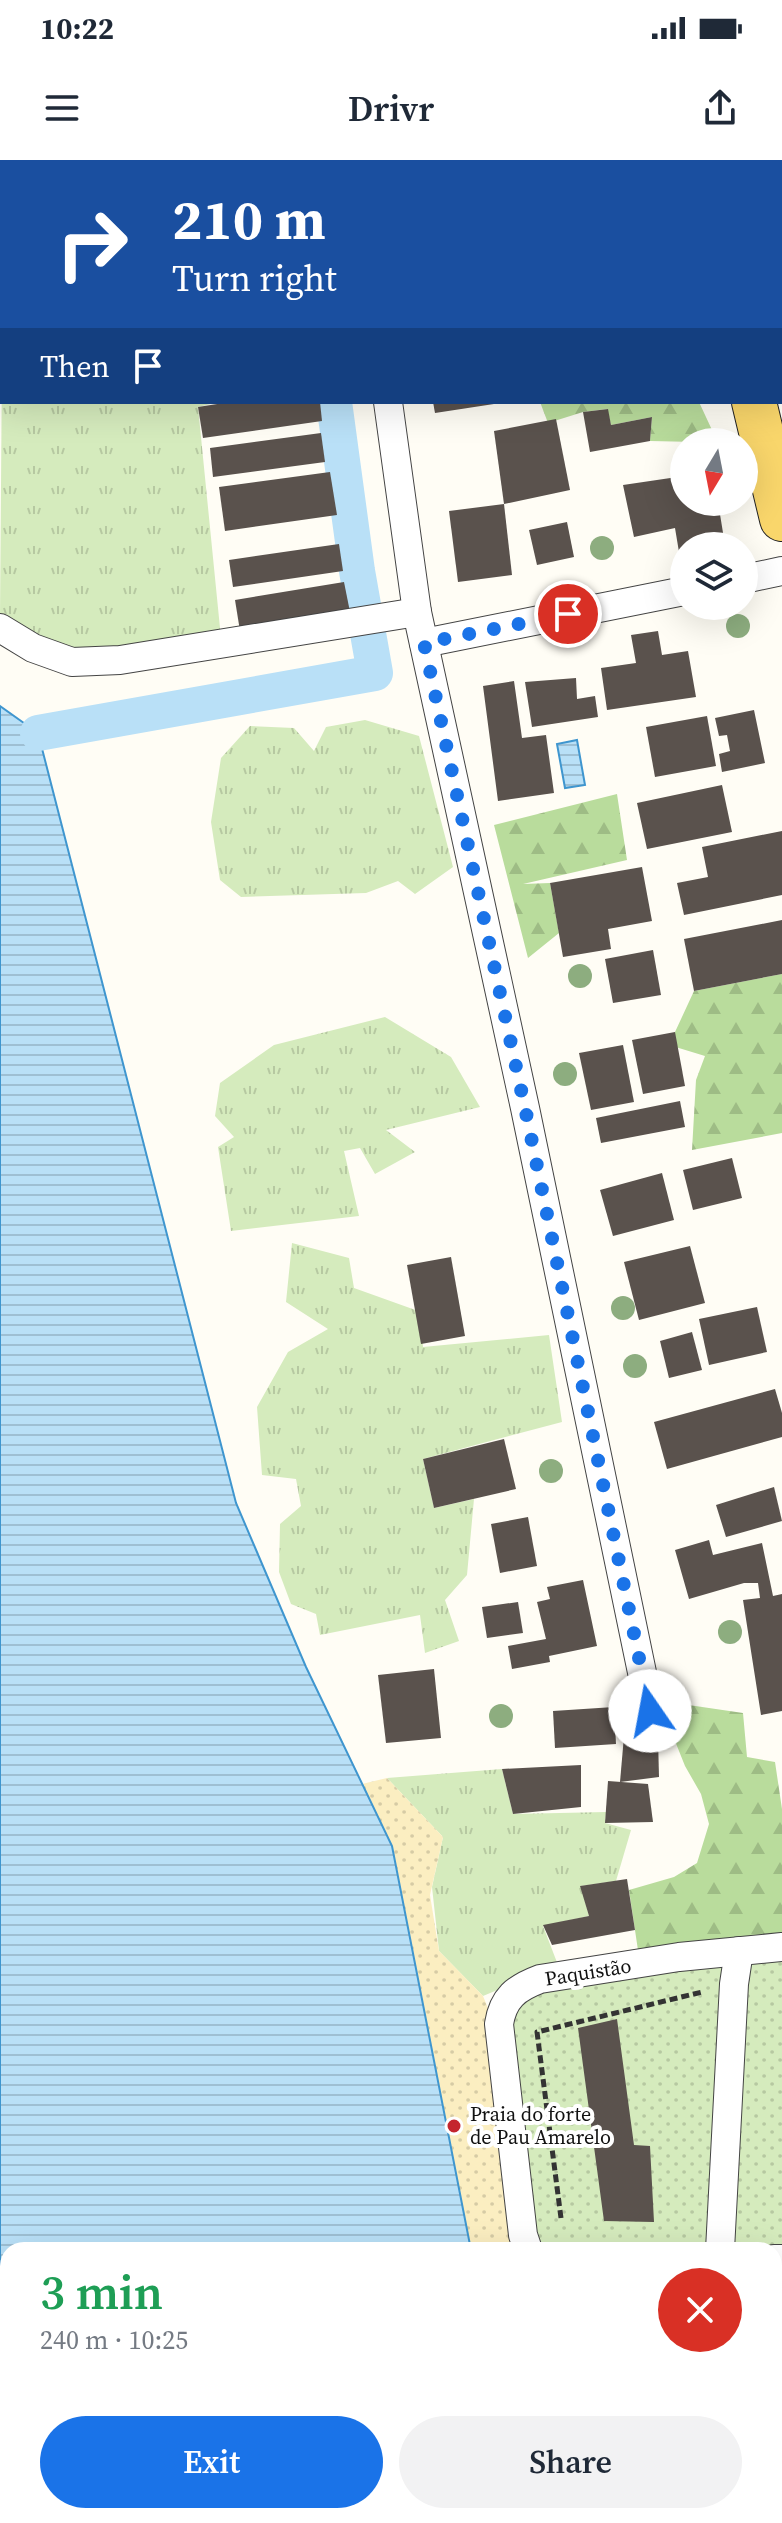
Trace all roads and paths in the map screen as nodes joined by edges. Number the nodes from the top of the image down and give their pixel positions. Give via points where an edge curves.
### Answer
1 (388, 404) edge
2 (754, 404) edge
3 (782, 519) edge
4 (782, 571) edge
5 (758, 576) edge
6 (670, 594) edge
7 (417, 612) junction
8 (0, 628) edge
9 (424, 643) junction
10 (650, 1711) dead end
11 (782, 1947) edge
12 (739, 1951) junction
13 (734, 1984) junction
14 (561, 2218) dead end
15 (526, 2242) edge
16 (720, 2242) edge

1 - 7 street
2 - 3 main road
4 - 5 street
6 - 9 street
7 - 8 street via 104,661 72,662
7 - 9 street
9 - 10 street
11 - 12 street, Paquistão
12 - 13 street
12 - 15 street, Paquistão via 540,1979 508,1997 499,2024
13 - 14 path via 537,2032
13 - 16 street

